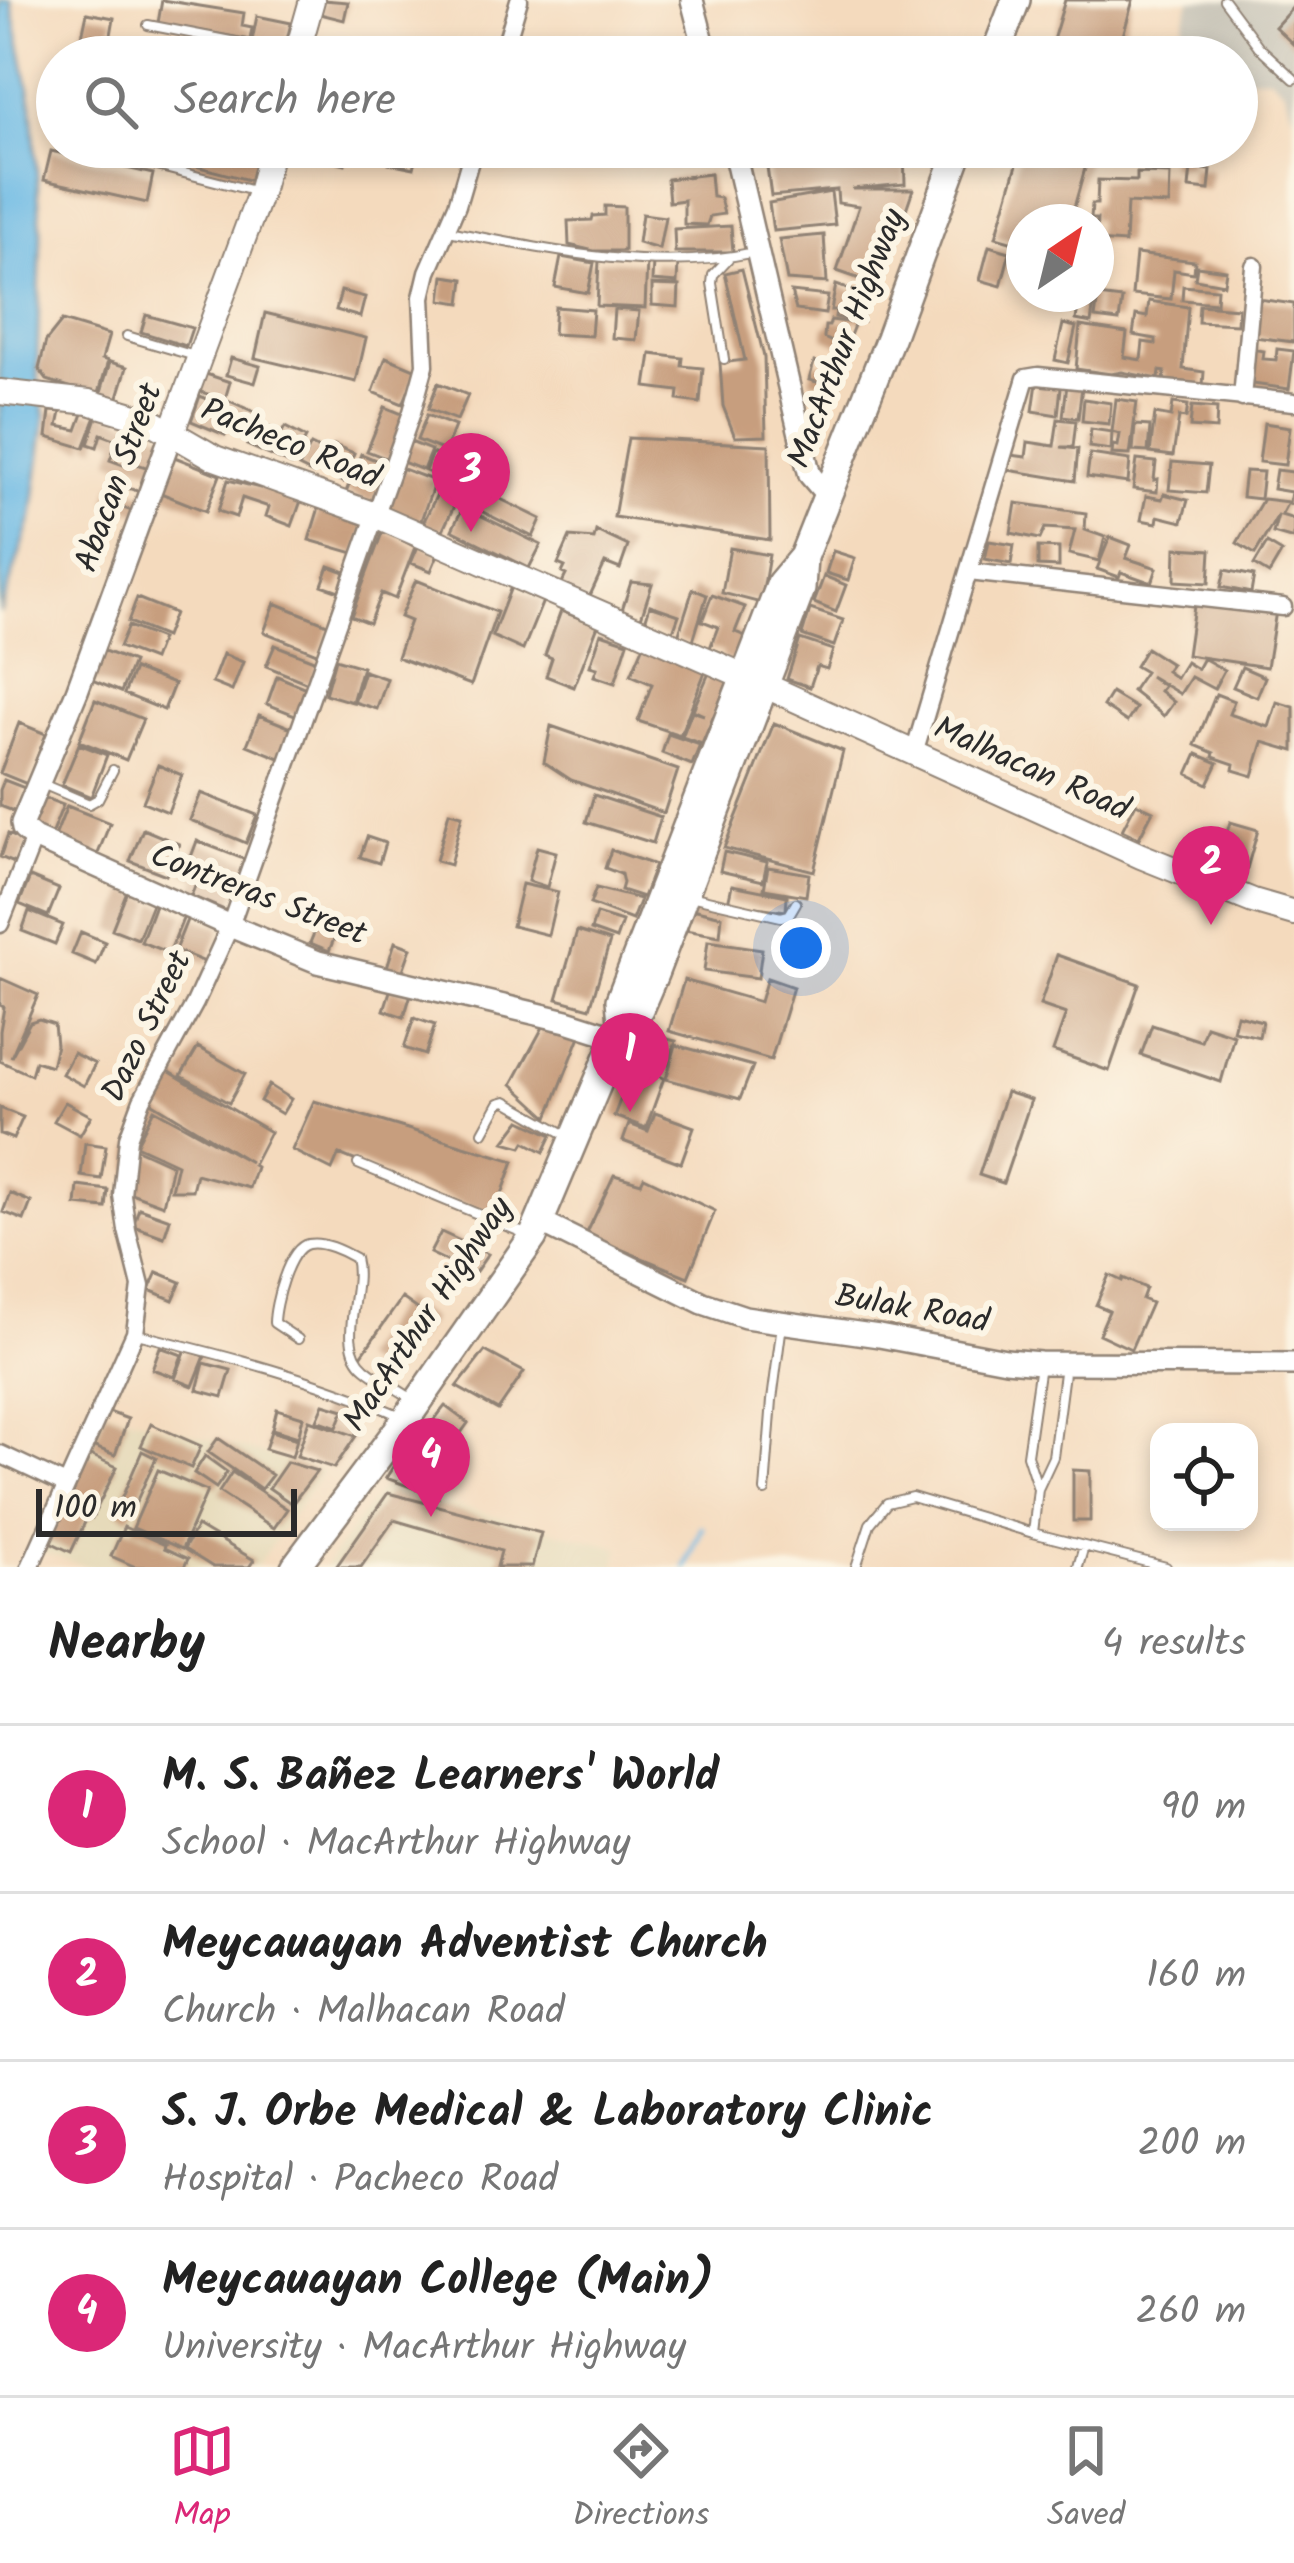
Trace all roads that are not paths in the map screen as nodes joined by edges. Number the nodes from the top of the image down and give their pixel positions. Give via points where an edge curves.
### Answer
1 (311, 0) edge
2 (518, 0) edge
3 (692, 0) edge
4 (1016, 0) edge
5 (1224, 0) edge
6 (148, 25) dead end
7 (201, 36) edge
8 (302, 36) edge
9 (508, 36) edge
10 (701, 36) edge
11 (1002, 36) edge
12 (1251, 36) edge
13 (1258, 46) edge
14 (1294, 79) edge
15 (164, 168) edge
16 (267, 168) edge
17 (468, 168) edge
18 (738, 168) edge
19 (952, 168) edge
20 (260, 193) junction
21 (448, 231) junction
22 (758, 251) junction
23 (730, 257) junction
24 (1254, 266) dead end
25 (127, 336) dead end
26 (200, 357) junction
27 (724, 359) dead end
28 (0, 392) edge
29 (1242, 398) junction
30 (1294, 402) edge
31 (172, 433) junction
32 (826, 495) junction
33 (375, 515) junction
34 (969, 572) junction
35 (1283, 607) dead end
36 (754, 681) junction
37 (914, 753) junction
38 (113, 770) dead end
39 (39, 782) junction
40 (28, 834) junction
41 (682, 894) junction
42 (796, 903) dead end
43 (1294, 913) edge
44 (0, 924) edge
45 (230, 926) junction
46 (620, 1029) junction
47 (483, 1132) dead end
48 (576, 1140) junction
49 (358, 1164) dead end
50 (537, 1230) junction
51 (783, 1322) junction
52 (136, 1333) junction
53 (298, 1339) dead end
54 (1040, 1363) junction
55 (1065, 1364) junction
56 (1294, 1364) edge
57 (411, 1410) junction
58 (0, 1454) edge
59 (65, 1485) junction
60 (1038, 1489) junction
61 (765, 1491) dead end
62 (1033, 1533) junction
63 (1084, 1546) junction
64 (306, 1563) edge
65 (30, 1567) edge
66 (856, 1567) edge
67 (1078, 1567) edge
68 (1166, 1567) edge

1 - 8 main road
2 - 9 street
3 - 10 street
4 - 11 highway
5 - 12 lane
6 - 7 lane
13 - 14 lane
15 - 20 lane
16 - 20 main road, Abacan Street
17 - 21 street, Dazo Street
18 - 22 street
19 - 32 highway, MacArthur Highway
20 - 26 main road, Abacan Street
21 - 23 lane via 557,252
21 - 33 street, Dazo Street via 422,297 425,365
22 - 23 lane
22 - 32 street via 810,475
23 - 27 lane via 712,283
24 - 29 street
25 - 26 lane
26 - 31 main road, Abacan Street
28 - 31 main road, Pacheco Road via 109,407
29 - 30 street
29 - 34 street via 1026,378
31 - 33 main road, Pacheco Road via 214,458
31 - 39 street, Abacan Street
32 - 36 highway, MacArthur Highway via 800,589
33 - 36 main road, Pacheco Road
33 - 45 street, Dazo Street
34 - 35 street
34 - 37 street
36 - 37 main road, Malhacan Road
36 - 41 highway, MacArthur Highway
36 - 46 highway, MacArthur Highway via 620,1000
37 - 43 main road, Malhacan Road via 1141,856
38 - 39 lane via 89,804
39 - 40 street, Abacan Street via 22,823
40 - 44 street, Abacan Street
40 - 45 street, Contreras Street
41 - 42 lane via 782,916
41 - 46 highway, MacArthur Highway via 639,1010
45 - 46 street, Contreras Street via 318,962
45 - 52 street, Dazo Street via 128,1138 122,1195 140,1286
46 - 48 highway, MacArthur Highway
47 - 48 lane via 506,1101
48 - 50 highway, MacArthur Highway
49 - 50 lane
50 - 51 street, Bulak Road via 703,1303
50 - 57 highway, MacArthur Highway
51 - 54 street, Bulak Road
51 - 61 lane
52 - 57 lane
52 - 59 street, Dazo Street
53 - 57 lane via 274,1323 298,1250 311,1243 355,1258 356,1359
54 - 55 street, Bulak Road
54 - 60 lane via 1027,1455
55 - 56 street, Bulak Road
55 - 60 lane via 1053,1457
57 - 64 highway, MacArthur Highway
58 - 59 street
59 - 65 street, Dazo Street
60 - 62 lane
62 - 63 lane
62 - 66 lane via 911,1496 886,1503 869,1524
63 - 67 lane
63 - 68 lane

